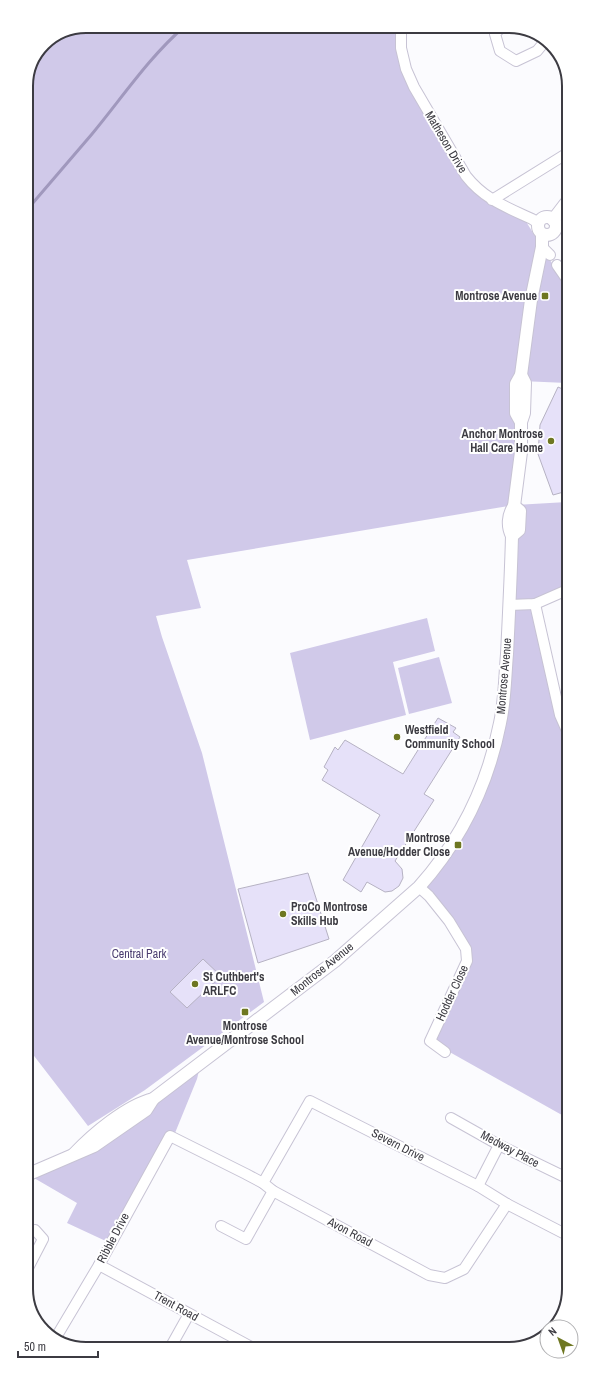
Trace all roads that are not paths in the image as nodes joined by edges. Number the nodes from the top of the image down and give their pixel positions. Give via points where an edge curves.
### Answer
1 (401, 33) edge
2 (496, 33) edge
3 (542, 45) edge
4 (562, 156) edge
5 (492, 200) junction
6 (562, 209) edge
7 (543, 240) junction
8 (557, 265) dead end
9 (562, 272) edge
10 (562, 592) edge
11 (534, 604) junction
12 (509, 605) junction
13 (562, 720) edge
14 (419, 887) junction
15 (445, 1052) dead end
16 (452, 1118) dead end
17 (170, 1136) joint
18 (499, 1145) junction
19 (33, 1171) edge
20 (562, 1176) edge
21 (263, 1183) junction
22 (478, 1186) junction
23 (273, 1191) junction
24 (507, 1204) junction
25 (221, 1226) dead end
26 (35, 1230) dead end
27 (562, 1232) edge
28 (33, 1258) edge
29 (99, 1265) junction
30 (189, 1314) junction
31 (58, 1334) edge
32 (173, 1342) edge
33 (242, 1342) edge

1 - 5 street, Matheson Drive via 403,58 414,87 466,176 477,189
2 - 3 street via 500,51 516,61 537,51
4 - 5 street
5 - 7 street, Matheson Drive via 532,219
6 - 7 street via 553,220 542,218
7 - 12 street, Montrose Avenue via 531,300 521,375 516,384 516,413 521,422 521,452 514,506 520,511 519,530 512,536
8 - 9 street
10 - 11 street
11 - 12 street
11 - 13 street
12 - 14 street, Montrose Avenue via 501,722 492,757 467,819 435,868
14 - 15 street, Hodder Close via 449,921 466,949 467,961 430,1041
14 - 19 street, Montrose Avenue via 335,961 153,1099 140,1102 88,1139 74,1154
16 - 18 street, Medway Place
17 - 21 street, Avon Road
17 - 29 street, Ribble Drive
18 - 20 street, Medway Place
18 - 22 street
21 - 22 street, Severn Drive via 310,1101
21 - 23 street, Avon Road
22 - 24 street, Severn Drive
23 - 24 street, Avon Road via 429,1275 445,1278 464,1269
23 - 25 street via 246,1239
24 - 27 street, Severn Drive
26 - 28 street via 43,1239
29 - 30 street, Trent Road
29 - 31 street, Ribble Drive
30 - 32 street
30 - 33 street, Trent Road

